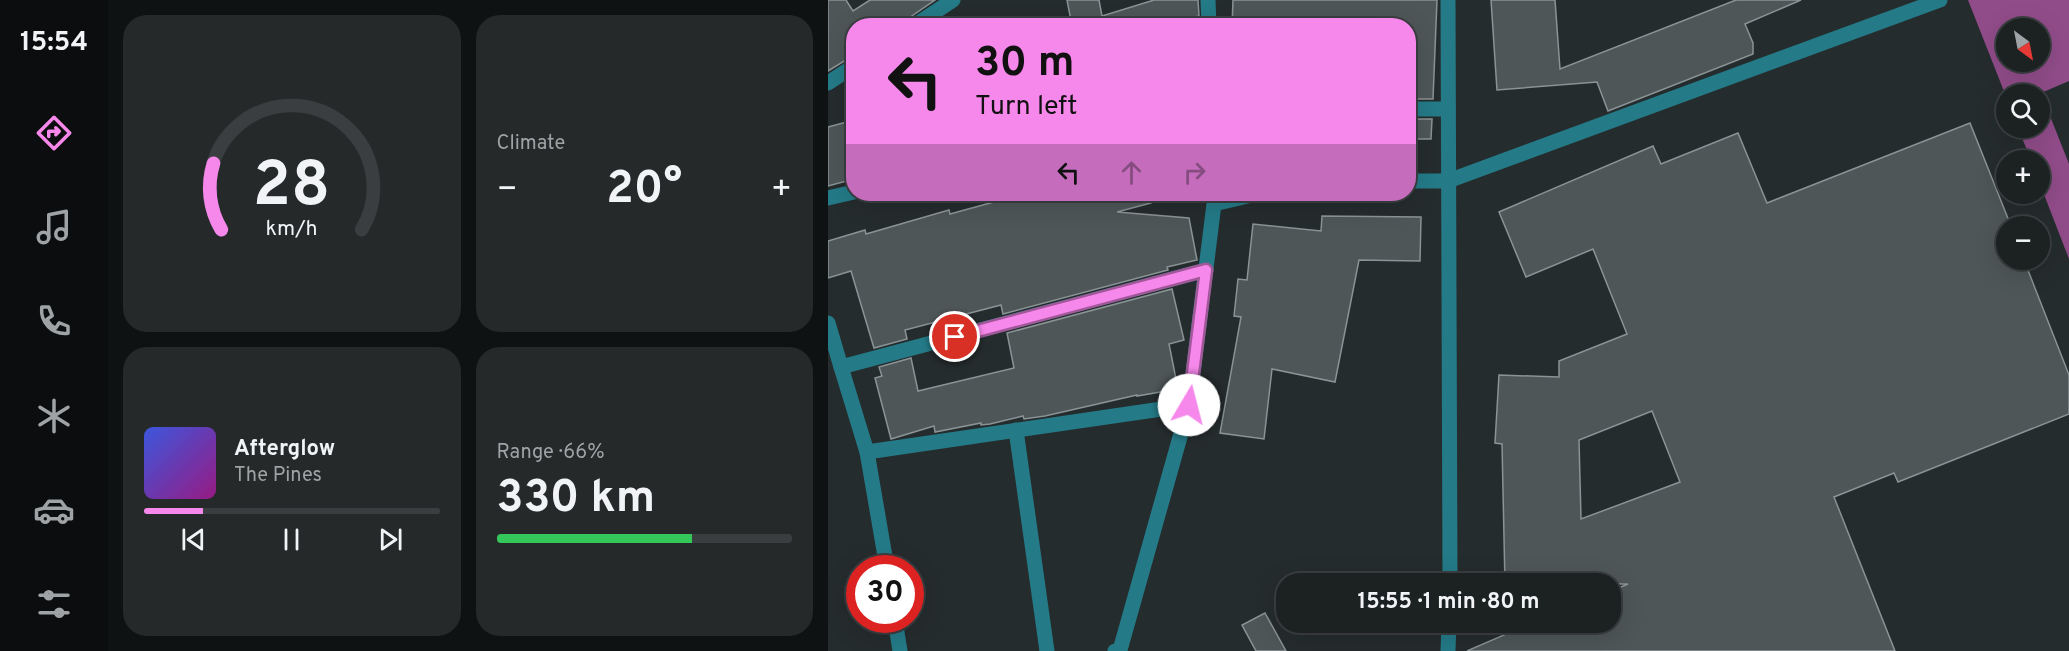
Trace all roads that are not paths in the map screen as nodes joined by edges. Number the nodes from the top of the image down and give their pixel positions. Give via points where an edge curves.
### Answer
1 (953, 0) edge
2 (1208, 0) edge
3 (1448, 0) edge
4 (1940, 0) edge
5 (926, 18) edge
6 (1209, 18) edge
7 (846, 71) edge
8 (828, 83) edge
9 (1416, 109) edge
10 (1448, 109) junction
11 (1416, 181) edge
12 (1448, 181) junction
13 (846, 194) edge
14 (828, 198) edge
15 (1227, 201) edge
16 (1206, 270) junction
17 (828, 323) edge
18 (841, 367) junction
19 (1189, 405) junction
20 (1016, 430) junction
21 (867, 452) junction
22 (885, 555) edge
23 (1450, 573) edge
24 (897, 633) edge
25 (1449, 633) edge
26 (900, 651) edge
27 (1047, 651) edge
28 (1115, 651) edge
29 (1448, 651) edge

1 - 5 street
2 - 6 street
3 - 10 street
4 - 12 street
7 - 8 street
9 - 10 street
10 - 12 street
11 - 12 street
12 - 23 street
13 - 14 street
15 - 16 street via 1215,204
16 - 18 street
16 - 19 street
17 - 18 street
18 - 21 street
19 - 20 street
19 - 28 street via 1120,650
20 - 21 street
20 - 27 street
21 - 22 street
24 - 26 street
25 - 29 street

